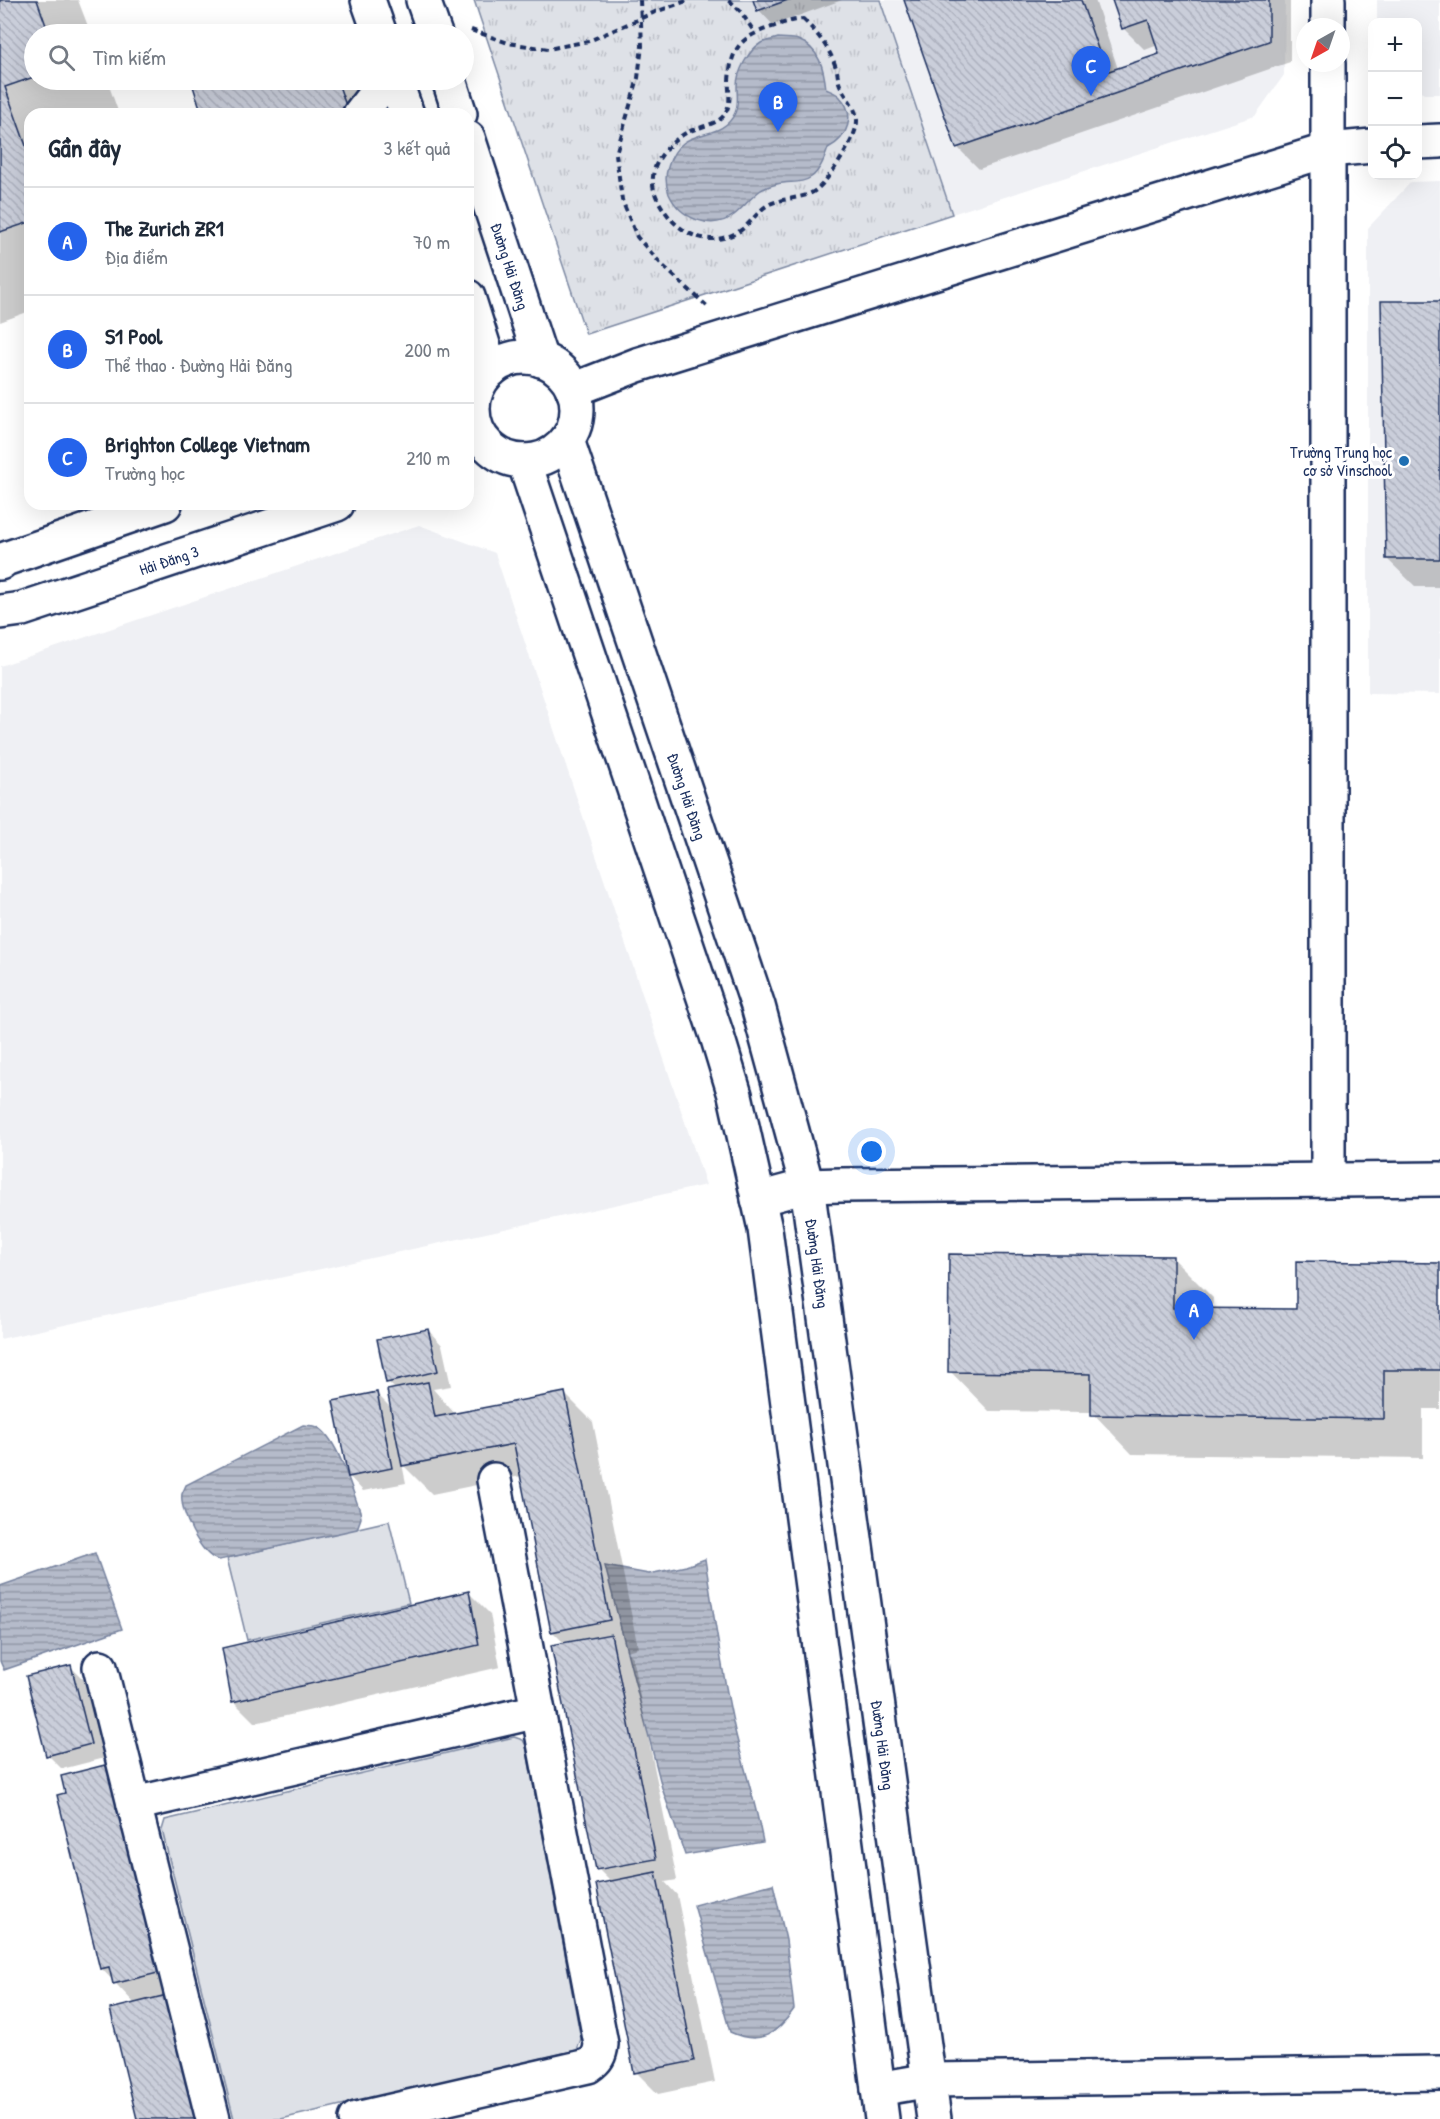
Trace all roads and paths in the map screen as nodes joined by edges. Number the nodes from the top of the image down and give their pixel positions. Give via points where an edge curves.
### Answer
1 (368, 0) edge
2 (423, 0) edge
3 (640, 0) edge
4 (689, 0) edge
5 (729, 0) edge
6 (1328, 0) edge
7 (642, 18) junction
8 (1328, 18) edge
9 (376, 24) edge
10 (431, 24) edge
11 (474, 31) edge
12 (754, 33) junction
13 (1328, 72) edge
14 (378, 90) edge
15 (399, 90) edge
16 (452, 90) edge
17 (365, 108) edge
18 (405, 108) edge
19 (458, 108) edge
20 (1440, 141) edge
21 (1422, 142) edge
22 (1368, 146) edge
23 (1328, 150) junction
24 (474, 156) edge
25 (707, 306) dead end
26 (474, 316) edge
27 (541, 360) junction
28 (491, 370) junction
29 (573, 390) junction
30 (474, 394) edge
31 (474, 416) edge
32 (567, 440) junction
33 (496, 457) edge
34 (148, 510) edge
35 (319, 510) edge
36 (0, 563) edge
37 (0, 612) edge
38 (1328, 1179) junction
39 (1440, 1179) edge
40 (807, 1186) junction
41 (758, 1199) junction
42 (494, 1480) dead end
43 (100, 1667) dead end
44 (538, 1711) junction
45 (134, 1804) junction
46 (1440, 2073) edge
47 (930, 2080) junction
48 (880, 2104) edge
49 (422, 2112) edge
50 (213, 2119) edge
51 (356, 2119) edge
52 (934, 2119) edge

1 - 9 street
2 - 10 street
3 - 7 path
4 - 7 path
5 - 12 path
6 - 8 street
7 - 11 path via 589,41 548,49 508,43
7 - 25 path via 638,78 616,154 622,200 637,237 663,267
12 - 12 path via 803,19 814,30 828,48 840,85 850,100 857,121 852,141 815,191 765,206 739,232 716,239 696,237 679,228 664,211 652,178 658,158 670,146 686,133 719,121 725,114 731,100 730,63 744,39
13 - 23 street
14 - 17 street
15 - 18 street
16 - 19 street
20 - 21 street
22 - 23 street
23 - 29 street via 637,365
23 - 38 street
24 - 27 street, Đường Hải Đăng
26 - 28 street
27 - 28 street via 524,357
27 - 29 street via 556,367
28 - 30 street
29 - 32 street via 577,413
31 - 33 street via 479,432
32 - 33 street via 551,455 535,460
32 - 40 street, Đường Hải Đăng via 758,1006
33 - 41 street via 718,1038
34 - 36 street
35 - 37 street, Hải Đăng 3 via 22,609
38 - 39 street
38 - 40 street
40 - 41 street
40 - 47 street, Đường Hải Đăng
41 - 48 street via 765,1228
42 - 44 street
43 - 45 street
44 - 45 street
44 - 49 street via 600,2053 588,2066
45 - 50 street
46 - 47 street
47 - 48 street
47 - 52 street, Đường Hải Đăng
49 - 51 street

